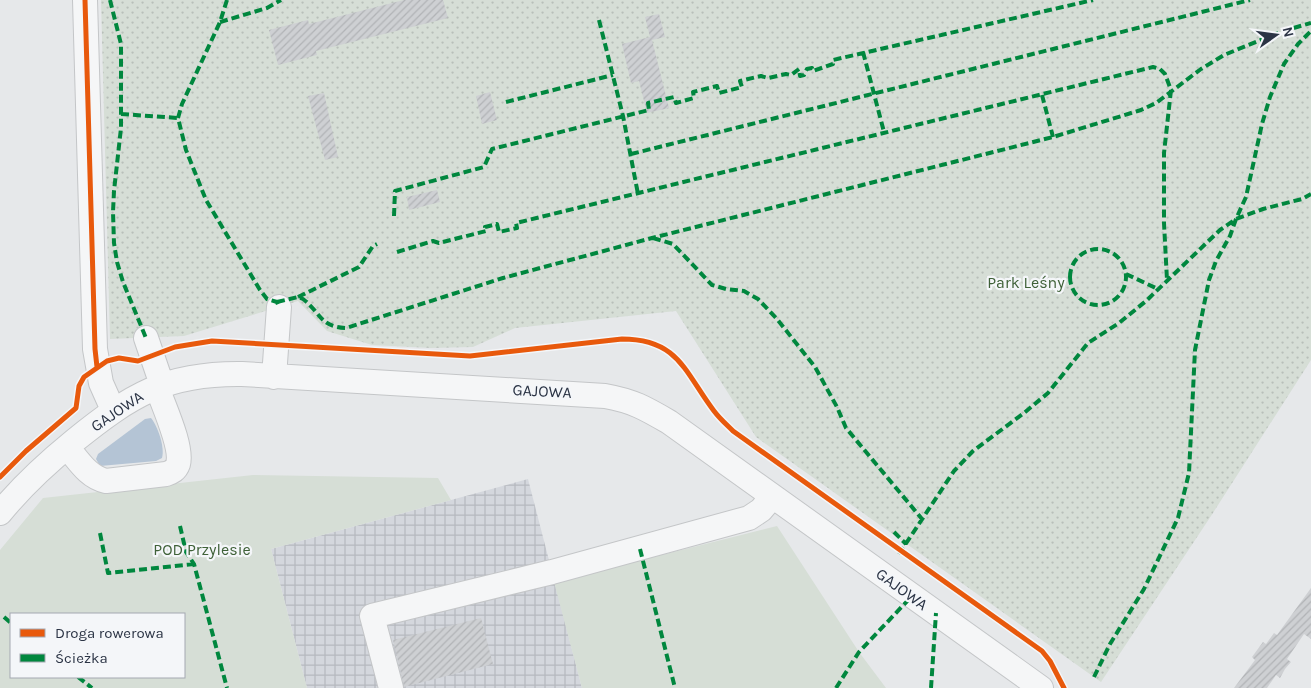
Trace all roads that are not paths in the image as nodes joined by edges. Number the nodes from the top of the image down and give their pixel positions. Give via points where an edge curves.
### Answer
1 (85, 0) edge
2 (279, 307) dead end
3 (146, 338) dead end
4 (274, 377) junction
5 (159, 386) junction
6 (113, 410) junction
7 (67, 447) junction
8 (772, 496) junction
9 (0, 512) edge
10 (391, 688) edge
11 (1041, 688) edge

1 - 6 street via 95,349 101,383
2 - 4 street
3 - 5 street
4 - 5 street, GAJOWA via 217,374
4 - 8 street, GAJOWA via 584,394 628,400 669,422
5 - 6 street, GAJOWA
5 - 7 street via 179,448 177,466 173,471 106,481 97,479
6 - 7 street, GAJOWA
7 - 9 street, GAJOWA via 27,482
8 - 10 street via 761,510 749,518 552,572 372,616
8 - 11 street, GAJOWA

